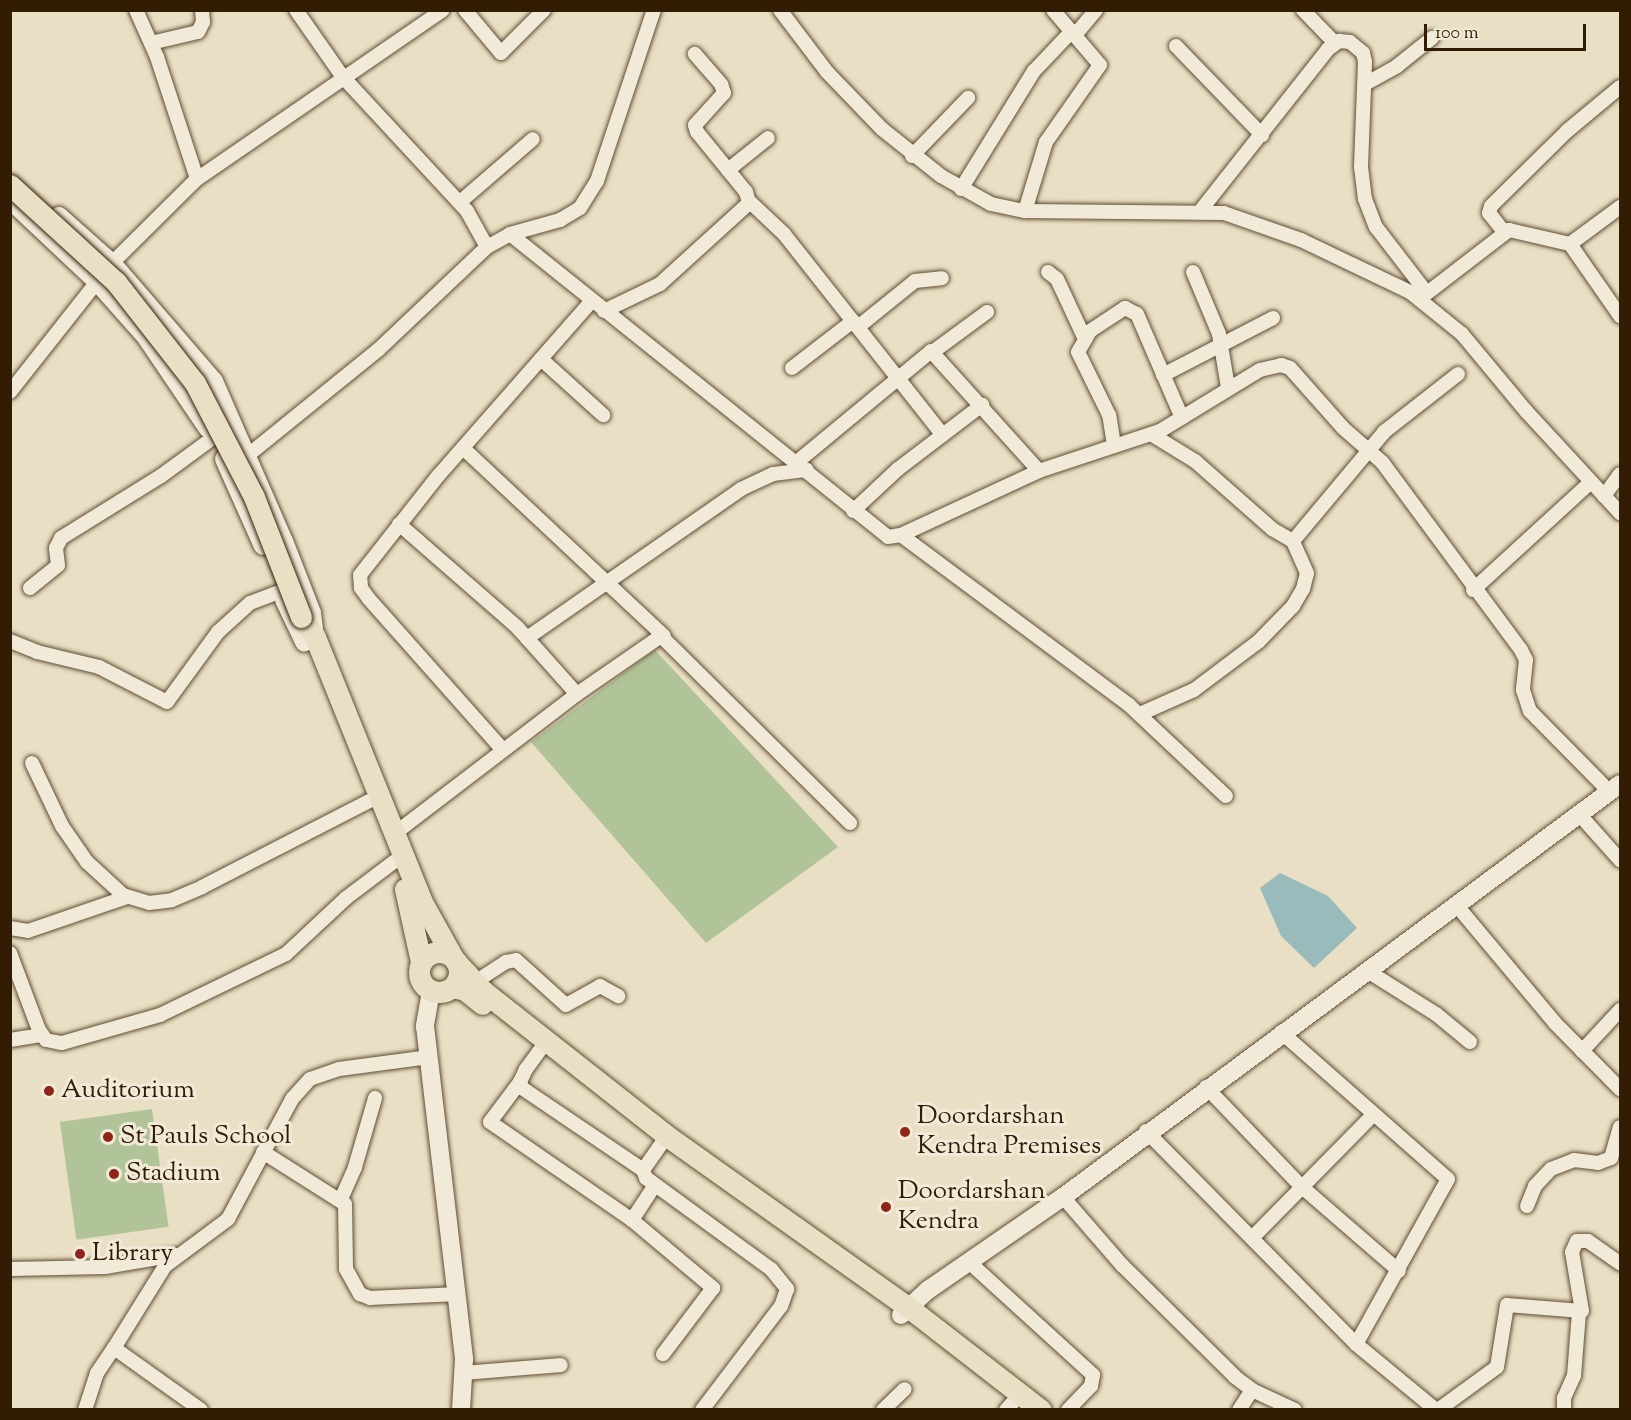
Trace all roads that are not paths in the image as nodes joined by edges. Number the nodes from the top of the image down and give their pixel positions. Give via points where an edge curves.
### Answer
1 (136, 10) edge
2 (202, 10) edge
3 (296, 10) edge
4 (443, 10) edge
5 (465, 10) edge
6 (544, 10) edge
7 (654, 10) edge
8 (1053, 10) edge
9 (1096, 10) edge
10 (1302, 10) edge
11 (784, 11) edge
12 (1073, 33) junction
13 (1432, 38) dead end
14 (151, 43) junction
15 (1335, 43) junction
16 (1176, 46) dead end
17 (695, 54) dead end
18 (342, 76) junction
19 (1365, 84) junction
20 (1620, 87) edge
21 (968, 98) dead end
22 (1262, 135) junction
23 (768, 138) dead end
24 (534, 139) dead end
25 (912, 156) junction
26 (728, 170) junction
27 (10, 173) edge
28 (197, 179) junction
29 (10, 185) edge
30 (961, 189) junction
31 (10, 200) edge
32 (749, 201) junction
33 (460, 202) junction
34 (1620, 207) edge
35 (1201, 210) junction
36 (1025, 211) junction
37 (1504, 232) junction
38 (510, 234) junction
39 (1570, 244) junction
40 (487, 247) junction
41 (112, 263) junction
42 (1048, 272) dead end
43 (1193, 272) dead end
44 (942, 278) dead end
45 (97, 282) junction
46 (1423, 295) junction
47 (592, 301) junction
48 (604, 311) junction
49 (987, 312) dead end
50 (1620, 316) edge
51 (1273, 318) dead end
52 (856, 324) junction
53 (1084, 337) junction
54 (1220, 345) junction
55 (934, 351) junction
56 (541, 359) junction
57 (202, 368) junction
58 (792, 368) dead end
59 (1458, 374) dead end
60 (1163, 375) junction
61 (897, 376) junction
62 (180, 385) junction
63 (1228, 387) junction
64 (10, 392) edge
65 (982, 405) junction
66 (603, 415) dead end
67 (1182, 418) junction
68 (1151, 434) junction
69 (944, 435) junction
70 (213, 438) junction
71 (1114, 445) junction
72 (463, 448) junction
73 (1370, 449) junction
74 (247, 456) junction
75 (802, 466) junction
76 (1039, 471) junction
77 (1620, 474) edge
78 (1591, 482) junction
79 (1604, 496) junction
80 (853, 511) junction
81 (1620, 513) edge
82 (399, 524) junction
83 (901, 535) junction
84 (1293, 541) junction
85 (605, 581) junction
86 (30, 588) dead end
87 (1473, 590) junction
88 (281, 591) junction
89 (664, 636) junction
90 (527, 638) junction
91 (309, 640) junction
92 (10, 641) edge
93 (577, 694) junction
94 (1140, 714) junction
95 (503, 750) junction
96 (32, 763) dead end
97 (1615, 788) edge
98 (1226, 796) dead end
99 (369, 801) junction
100 (1579, 814) junction
101 (850, 824) dead end
102 (394, 834) junction
103 (1620, 860) edge
104 (394, 861) junction
105 (127, 897) junction
106 (1458, 907) junction
107 (14, 934) edge
108 (10, 954) edge
109 (454, 959) junction
110 (421, 962) junction
111 (1366, 970) junction
112 (475, 982) junction
113 (453, 987) junction
114 (431, 991) junction
115 (618, 996) dead end
116 (1620, 1010) edge
117 (1281, 1032) junction
118 (41, 1035) junction
119 (10, 1040) edge
120 (1470, 1042) dead end
121 (540, 1050) junction
122 (1582, 1051) junction
123 (429, 1057) junction
124 (520, 1082) junction
125 (1206, 1087) junction
126 (1620, 1089) edge
127 (375, 1098) dead end
128 (1373, 1115) junction
129 (1620, 1127) edge
130 (1146, 1131) junction
131 (662, 1143) junction
132 (263, 1152) junction
133 (643, 1170) junction
134 (655, 1185) junction
135 (1302, 1187) junction
136 (1063, 1197) junction
137 (341, 1199) junction
138 (1527, 1206) dead end
139 (632, 1220) junction
140 (1252, 1238) junction
141 (175, 1255) junction
142 (969, 1262) junction
143 (1620, 1263) edge
144 (10, 1269) edge
145 (1399, 1271) junction
146 (458, 1294) junction
147 (905, 1311) junction
148 (1579, 1313) junction
149 (1356, 1344) junction
150 (114, 1348) junction
151 (663, 1354) dead end
152 (561, 1365) dead end
153 (464, 1373) junction
154 (905, 1389) dead end
155 (1252, 1390) junction
156 (1015, 1407) edge
157 (85, 1410) edge
158 (201, 1410) edge
159 (461, 1410) edge
160 (702, 1410) edge
161 (883, 1410) edge
162 (1041, 1410) edge
163 (1068, 1410) edge
164 (1239, 1410) edge
165 (1295, 1410) edge
166 (1437, 1410) edge
167 (1564, 1410) edge

1 - 14 street
2 - 14 street via 203,22 198,32
3 - 18 street
4 - 18 street
5 - 6 street via 501,53
7 - 38 street via 587,201 560,220
8 - 12 street
9 - 12 street
10 - 15 street
11 - 25 street via 827,72
12 - 30 street via 1034,71
12 - 36 street via 1100,67 1046,142
13 - 19 street via 1397,66
14 - 28 street
15 - 19 street via 1350,42 1363,53
15 - 22 street
16 - 22 street
17 - 26 street via 724,93 696,129
18 - 28 street
18 - 33 street
19 - 46 street via 1361,167 1365,199 1376,227
20 - 37 street via 1567,131 1491,206 1489,213
21 - 25 street
22 - 35 street
23 - 26 street
24 - 33 street
25 - 30 street
26 - 32 street
27 - 41 street
28 - 41 street
29 - 91 main road, bridge via 116,282 195,383 258,507
30 - 36 street via 991,204
31 - 45 street
32 - 48 street via 736,218 676,272 644,293
32 - 52 street via 784,234
33 - 40 street
34 - 39 street
35 - 36 street
35 - 46 street via 1242,218 1301,240
37 - 39 street via 1513,229
37 - 46 street
38 - 40 street
38 - 47 street
39 - 50 street
40 - 74 street via 378,350
41 - 57 street
42 - 53 street via 1057,279
43 - 54 street
44 - 52 street via 915,281
45 - 62 street
45 - 64 street
46 - 78 street
47 - 48 street
47 - 56 street
48 - 75 street
49 - 55 street
51 - 54 street
52 - 58 street
52 - 61 street
53 - 60 street via 1115,313 1130,308 1137,314
53 - 71 street via 1078,357 1109,415
54 - 60 street
54 - 63 street
55 - 61 street
55 - 65 street
56 - 66 street
56 - 72 street
57 - 62 street
57 - 74 street via 214,381
59 - 73 street via 1388,428
60 - 67 street
61 - 69 street
61 - 75 street
62 - 70 street
63 - 67 street
63 - 73 street via 1272,366 1290,368 1343,428
65 - 69 street
65 - 76 street
67 - 68 street
68 - 71 street
68 - 84 street via 1195,461 1272,529
69 - 80 street
70 - 86 street via 59,540 58,565
70 - 88 street
71 - 76 street
72 - 82 street
72 - 85 street
73 - 84 street
73 - 87 street
74 - 91 street via 312,614
75 - 80 street
75 - 85 street via 741,489
76 - 83 street
77 - 79 street
78 - 79 street
78 - 87 street
79 - 81 street
80 - 83 street via 881,534
82 - 90 street via 460,574
82 - 95 street via 364,568 361,588
83 - 94 street
84 - 94 street via 1307,573 1293,606 1258,642 1194,690
85 - 89 street
85 - 90 street
87 - 97 street via 1524,654 1523,690 1530,711
88 - 91 street via 292,623
88 - 92 street via 250,603 218,632 167,702 99,668
89 - 93 street via 647,642
89 - 101 street
90 - 93 street
91 - 99 main road
91 - 102 main road
93 - 95 street
94 - 98 street
95 - 102 street
96 - 105 street via 72,842 92,867
97 - 100 street
99 - 104 main road
99 - 105 street via 172,900 149,903
100 - 103 street
100 - 106 street
102 - 109 main road via 428,914
104 - 110 main road via 409,903
104 - 118 street via 346,898 291,950 239,978 152,1017 62,1043 52,1043
105 - 107 street
106 - 111 street
106 - 122 street via 1502,963
108 - 118 street
109 - 110 main road via 432,952
109 - 112 main road
109 - 113 main road via 459,975
110 - 114 main road via 418,975
111 - 117 street
111 - 120 street via 1422,1004
112 - 115 street via 497,966 516,960 566,1005 600,986
112 - 147 main road via 667,1136
113 - 114 main road
113 - 121 main road via 465,990
114 - 123 street via 425,1026
116 - 122 street
117 - 125 street
117 - 128 street
118 - 119 street
121 - 124 street
121 - 131 main road
122 - 126 street
123 - 132 street via 315,1076 292,1099
123 - 146 street
124 - 133 street via 531,1095
124 - 139 street via 490,1122
125 - 130 street
125 - 135 street
127 - 137 street via 355,1167
128 - 135 street
128 - 145 street via 1448,1179
129 - 138 street via 1611,1158 1598,1163 1574,1160 1551,1169 1535,1186
130 - 136 street
130 - 140 street
131 - 133 street
131 - 147 main road
132 - 137 street
132 - 141 street via 221,1227
133 - 134 street
134 - 139 street
134 - 160 street via 771,1269 788,1289 781,1306
135 - 140 street
135 - 145 street
136 - 142 street
136 - 155 street via 1122,1265
137 - 146 street via 347,1210 346,1269 360,1294 370,1298
139 - 151 street via 713,1288
140 - 149 street
141 - 144 street via 105,1267
141 - 150 street
142 - 147 street
142 - 163 street via 1093,1375 1091,1386
143 - 148 street via 1588,1241 1575,1243 1572,1252 1583,1309
145 - 149 street
146 - 153 street
147 - 156 main road
147 - 162 main road
148 - 166 street via 1509,1304 1503,1317 1497,1367
148 - 167 street via 1574,1376 1564,1398
149 - 166 street
150 - 157 street via 97,1373
150 - 158 street
152 - 153 street
153 - 159 street
154 - 161 street
155 - 164 street
155 - 165 street

